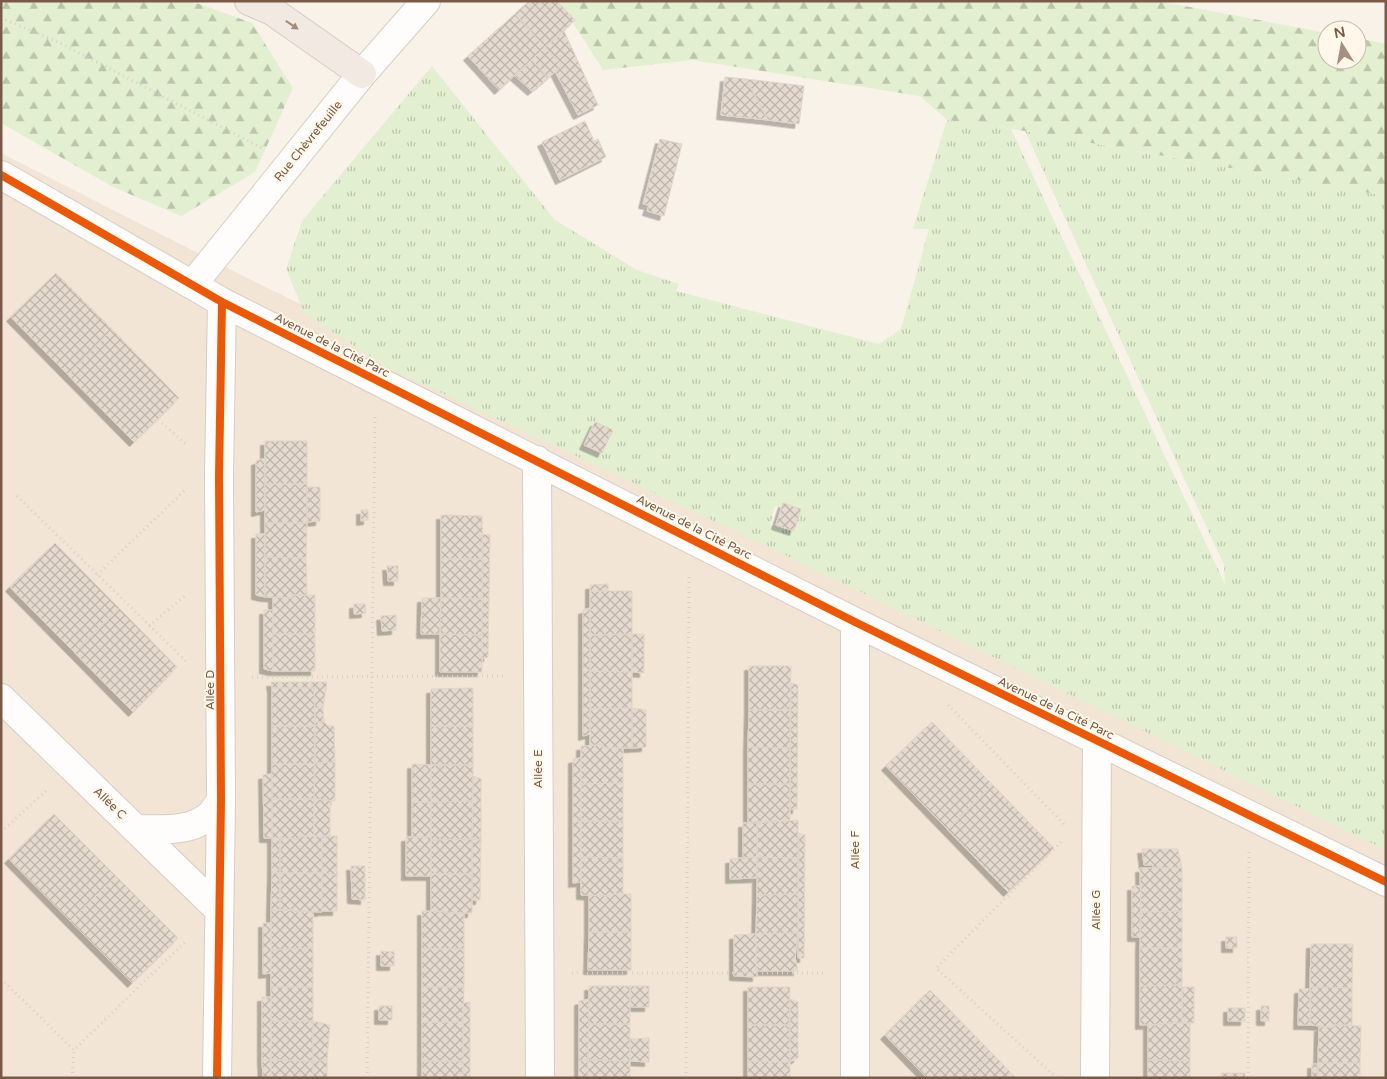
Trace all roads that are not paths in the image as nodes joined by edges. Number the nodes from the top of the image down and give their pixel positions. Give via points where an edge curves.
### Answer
1 (250, 1) edge
2 (426, 1) edge
3 (362, 74) junction
4 (1, 175) edge
5 (192, 284) junction
6 (222, 302) junction
7 (537, 460) junction
8 (855, 622) junction
9 (1, 698) edge
10 (1097, 741) junction
11 (221, 800) junction
12 (136, 828) junction
13 (1386, 882) edge
14 (219, 910) junction
15 (217, 1078) edge
16 (540, 1078) edge
17 (855, 1078) edge
18 (1095, 1078) edge

1 -> 3 highway via 272,11
2 - 3 street, Rue Chèvrefeuille
3 - 5 street, Rue Chèvrefeuille
4 - 5 street, Avenue de la Cité Parc
5 - 6 street, Avenue de la Cité Parc
6 - 7 street, Avenue de la Cité Parc
6 - 11 street, Allée D
7 - 8 street, Avenue de la Cité Parc
7 - 16 street, Allée E
8 - 10 street, Avenue de la Cité Parc
8 - 17 street, Allée F
9 - 12 street, Allée C
10 - 13 street, Avenue de la Cité Parc
10 - 18 street, Allée G
11 - 12 street via 210,816 194,824 170,830
11 - 14 street, Allée D
12 - 14 street, Allée C
14 - 15 street, Allée D

